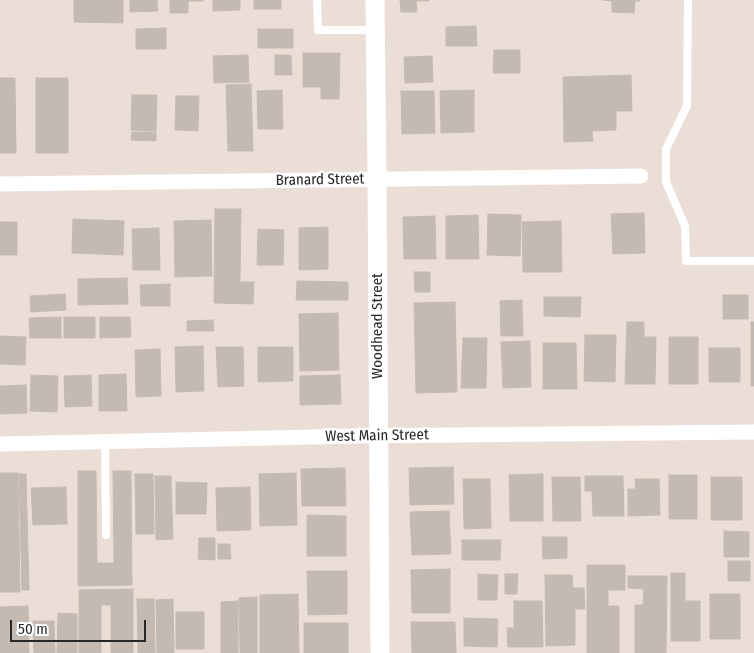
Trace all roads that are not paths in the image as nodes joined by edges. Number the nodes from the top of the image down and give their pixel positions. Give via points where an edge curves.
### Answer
1 (317, 0) edge
2 (375, 0) edge
3 (688, 0) edge
4 (375, 30) junction
5 (641, 176) dead end
6 (377, 179) junction
7 (0, 184) edge
8 (754, 261) edge
9 (754, 432) edge
10 (378, 436) junction
11 (105, 442) junction
12 (0, 444) edge
13 (106, 535) dead end
14 (380, 653) edge

1 - 4 lane via 318,30
2 - 4 street, Woodhead Street
3 - 8 lane via 687,106 666,149 666,182 685,226 686,261
4 - 6 street, Woodhead Street
5 - 6 street, Branard Street
6 - 7 street, Branard Street
6 - 10 street, Woodhead Street
9 - 10 street, West Main Street
10 - 11 street, West Main Street
10 - 14 street, Woodhead Street
11 - 12 street, West Main Street
11 - 13 lane

